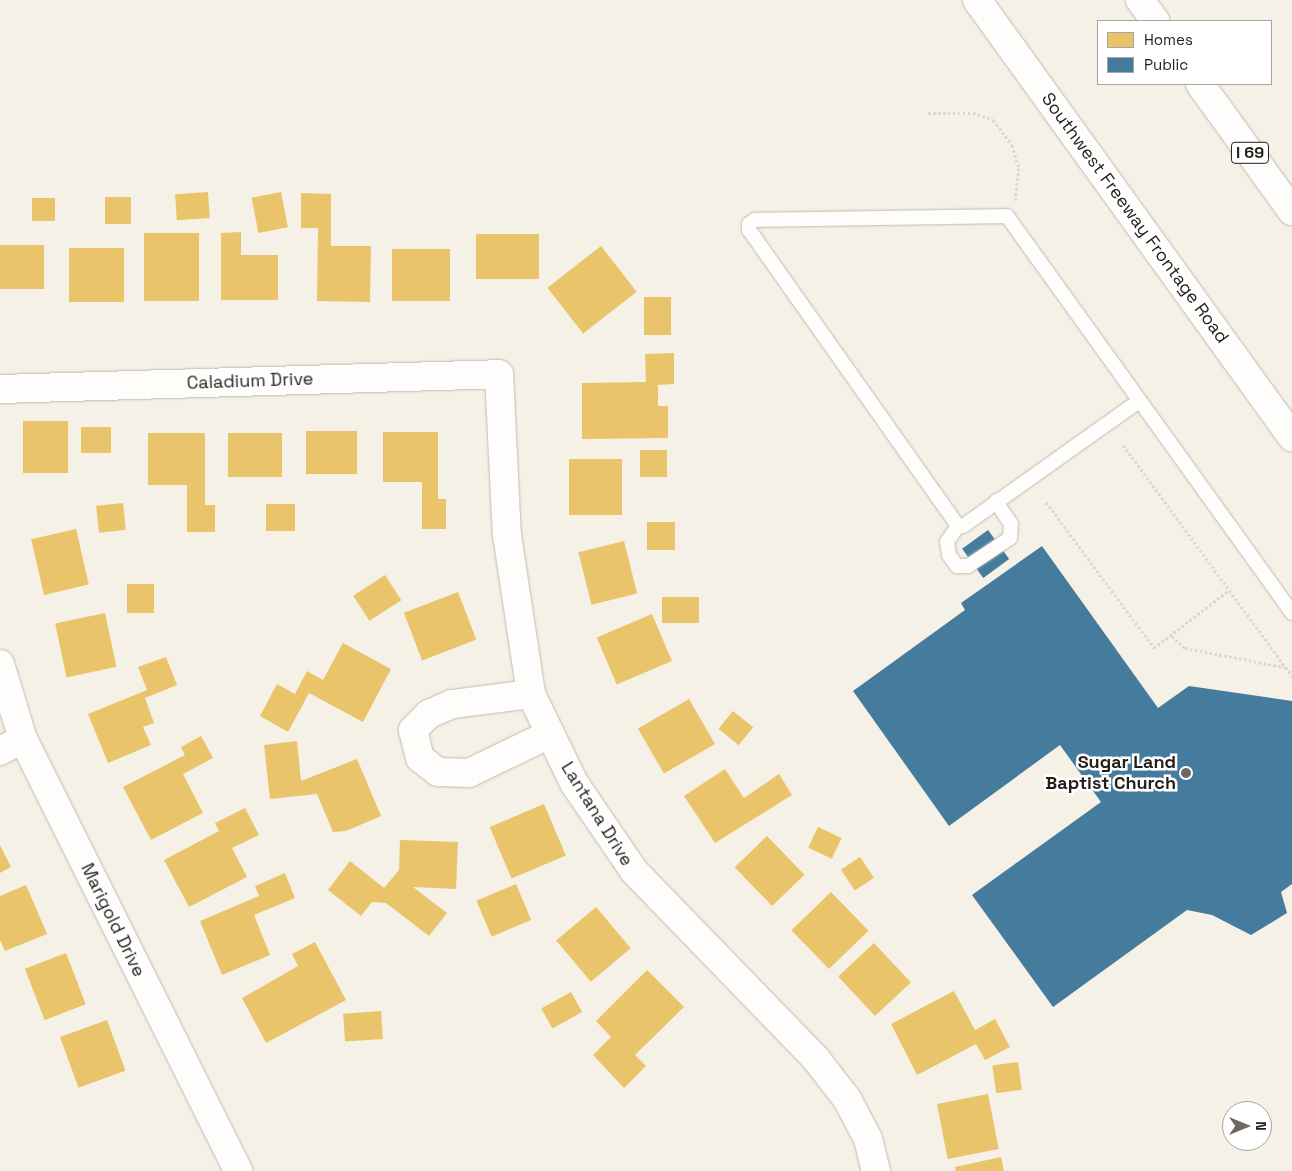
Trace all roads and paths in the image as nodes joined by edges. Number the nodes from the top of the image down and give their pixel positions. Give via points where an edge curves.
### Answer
1 (977, 0) edge
2 (1140, 0) edge
3 (1154, 20) edge
4 (1204, 89) edge
5 (928, 112) dead end
6 (1292, 211) edge
7 (1007, 216) junction
8 (499, 374) joint
9 (0, 389) edge
10 (1139, 401) junction
11 (1291, 434) edge
12 (1122, 445) dead end
13 (996, 502) junction
14 (1046, 502) dead end
15 (958, 526) junction
16 (1228, 591) junction
17 (1292, 613) edge
18 (1172, 636) junction
19 (0, 664) edge
20 (1286, 667) junction
21 (1292, 676) edge
22 (4, 694) edge
23 (531, 694) junction
24 (550, 734) junction
25 (11, 745) edge
26 (238, 1171) edge
27 (876, 1171) edge

1 - 11 main road, Southwest Freeway Frontage Road
2 - 3 main road
4 - 6 main road, I 69
5 - 7 path via 973,112 993,120 1012,145 1019,168 1018,194
7 - 10 lane
7 - 15 lane via 754,220 749,224 749,230
8 - 9 main road, Caladium Drive
8 - 23 main road, Lantana Drive via 507,535
10 - 13 lane
10 - 17 lane
12 - 16 path
13 - 15 lane via 963,526
13 - 15 lane via 1011,524 1010,538 968,566 957,566 949,555 947,542
14 - 18 path via 1154,648
16 - 18 path
16 - 20 path
18 - 20 path via 1185,648
19 - 22 main road, Marigold Drive
20 - 21 path
22 - 25 main road, Marigold Drive
23 - 24 main road, Lantana Drive
23 - 24 main road via 452,704 429,714 413,730 420,758 438,772 469,773
24 - 27 main road, Lantana Drive via 574,782 634,871 816,1059 847,1098 868,1139
25 - 26 main road, Marigold Drive

